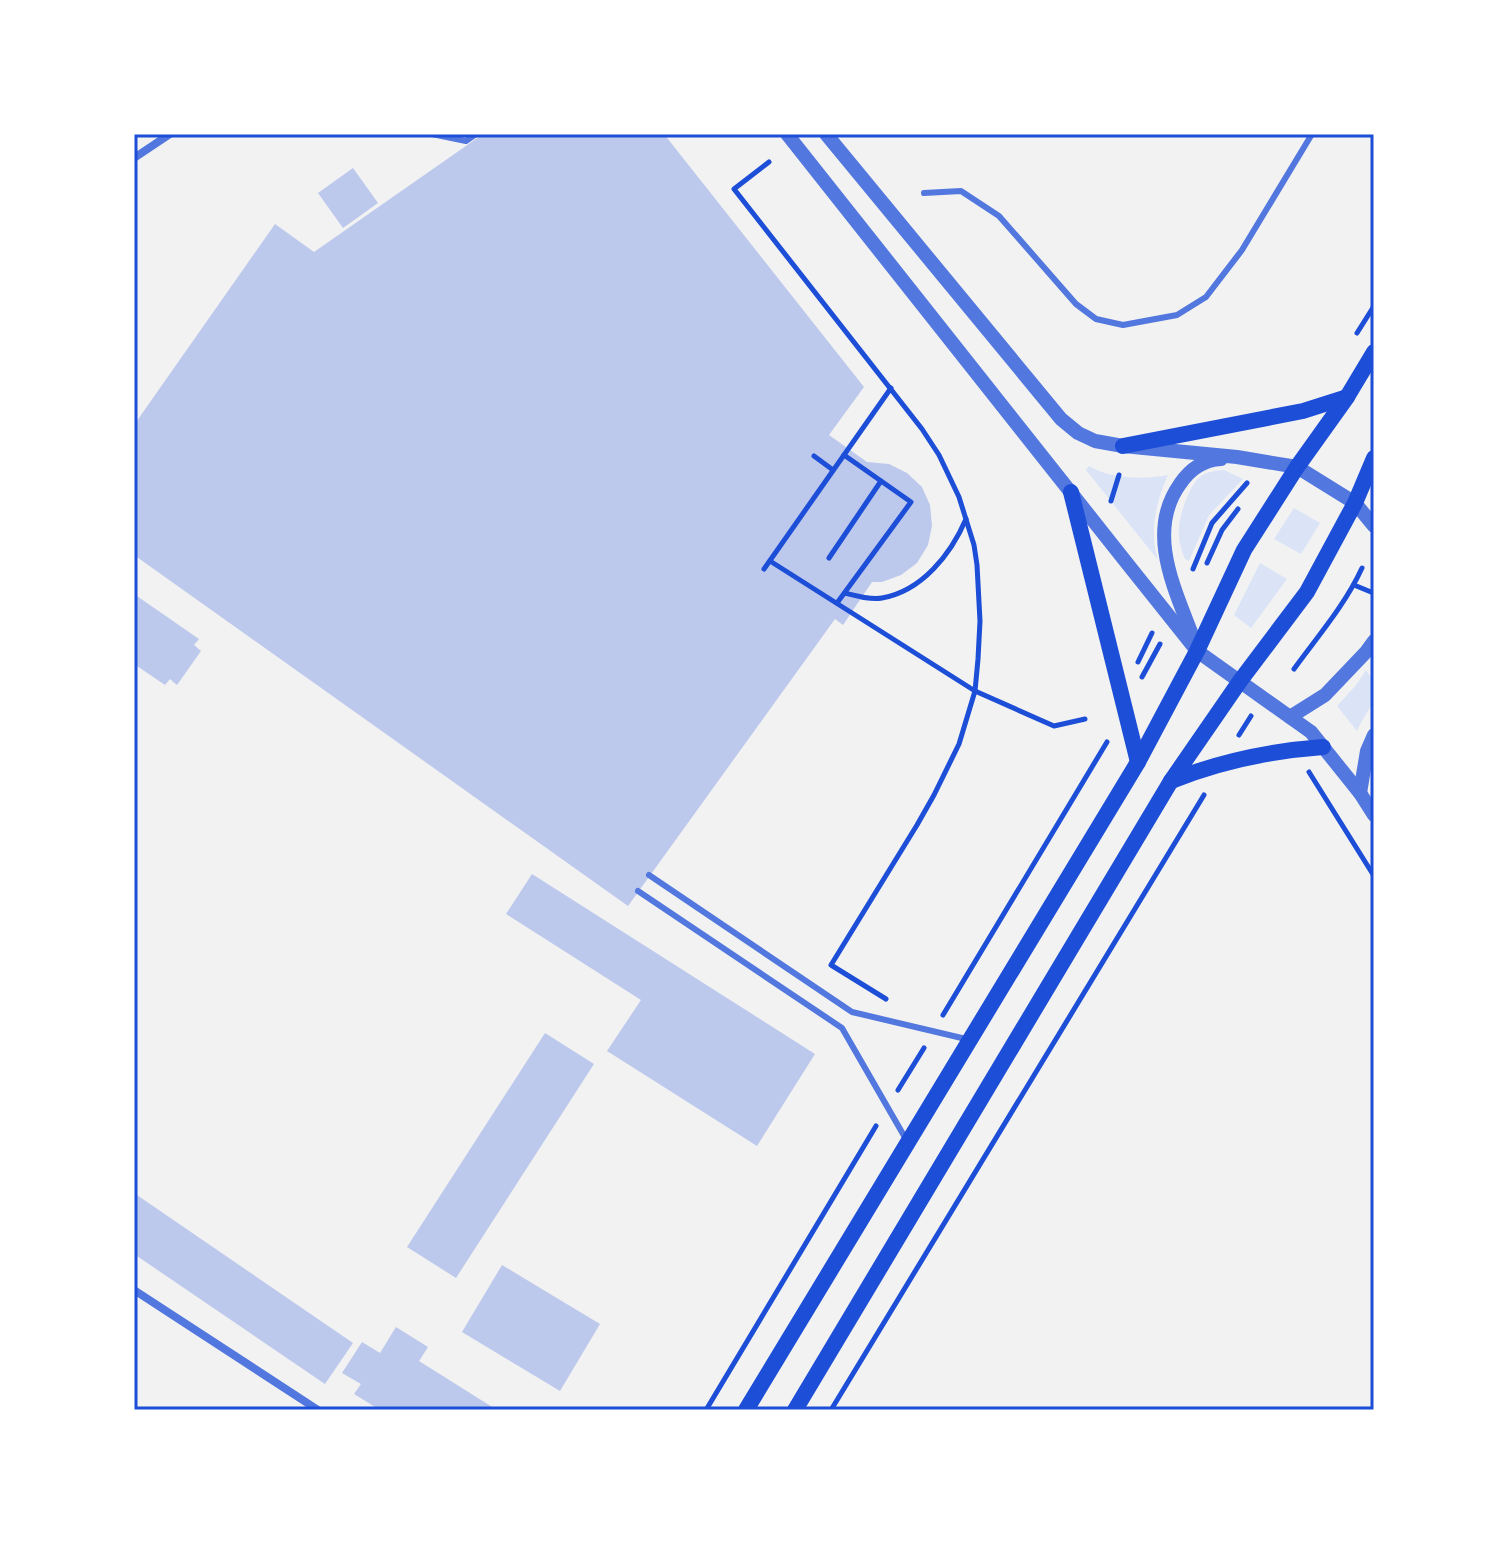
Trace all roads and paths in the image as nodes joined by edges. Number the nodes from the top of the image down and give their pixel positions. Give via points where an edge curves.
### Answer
1 (170, 134) edge
2 (432, 134) edge
3 (476, 134) edge
4 (787, 134) edge
5 (826, 134) edge
6 (1312, 134) edge
7 (134, 158) edge
8 (769, 162) dead end
9 (924, 193) dead end
10 (1374, 352) edge
11 (891, 388) junction
12 (1347, 397) junction
13 (1123, 446) junction
14 (844, 455) junction
15 (814, 456) dead end
16 (1237, 457) junction
17 (1374, 458) edge
18 (1297, 467) junction
19 (833, 470) junction
20 (1119, 475) dead end
21 (881, 481) junction
22 (1247, 483) dead end
23 (1071, 492) junction
24 (1111, 501) dead end
25 (1355, 503) junction
26 (967, 518) junction
27 (1374, 526) edge
28 (829, 558) dead end
29 (770, 561) junction
30 (1362, 568) dead end
31 (764, 569) dead end
32 (1190, 578) dead end
33 (1354, 585) junction
34 (1371, 592) dead end
35 (845, 593) junction
36 (837, 604) junction
37 (1374, 641) edge
38 (1197, 651) junction
39 (1294, 669) dead end
40 (1240, 681) junction
41 (975, 691) junction
42 (1256, 709) dead end
43 (1290, 717) junction
44 (1085, 719) dead end
45 (1374, 735) edge
46 (1106, 744) dead end
47 (1323, 747) junction
48 (1138, 762) junction
49 (1220, 763) junction
50 (1307, 769) dead end
51 (1171, 781) junction
52 (1211, 791) dead end
53 (1360, 793) junction
54 (1202, 798) junction
55 (1374, 815) edge
56 (649, 875) dead end
57 (1374, 876) edge
58 (638, 891) dead end
59 (899, 1006) dead end
60 (934, 1031) junction
61 (970, 1040) junction
62 (888, 1108) junction
63 (908, 1143) junction
64 (134, 1290) edge
65 (318, 1410) edge
66 (706, 1410) edge
67 (746, 1410) edge
68 (795, 1410) edge
69 (831, 1410) edge

1 - 7 street
2 - 3 lane via 466,141
4 - 23 street
5 - 13 street via 1061,419 1095,441
6 - 9 lane via 1242,250 1206,297 1177,315 1123,325 1096,319 1076,304 999,216 974,199 961,191
8 - 11 path via 734,189
10 - 12 main road
11 - 14 path
11 - 26 path via 939,455
12 - 13 main road via 1292,414
12 - 18 main road
13 - 16 street
14 - 19 path
14 - 21 path
15 - 19 path
16 - 18 street
16 - 38 street via 1208,460 1188,472 1164,519 1164,552
17 - 25 main road
18 - 25 street
18 - 38 main road via 1244,550
19 - 29 path
20 - 24 path
21 - 28 path
21 - 35 path via 911,502
22 - 32 path via 1212,523
23 - 38 street
23 - 48 main road
25 - 27 street
25 - 40 main road via 1307,592
26 - 35 path via 946,555 908,589 882,598
26 - 41 path via 980,593
29 - 31 path
29 - 36 path
30 - 33 path
33 - 34 path
33 - 39 path
35 - 36 path
36 - 41 path
37 - 43 street via 1325,695
38 - 40 street
38 - 48 main road
40 - 43 street
40 - 51 main road
41 - 44 path via 1054,726
41 - 59 path via 959,744 934,795 831,965
42 - 49 path
43 - 47 street
45 - 53 street
46 - 60 path
47 - 49 main road
47 - 53 street
48 - 61 main road
49 - 51 main road
49 - 54 path
50 - 57 path
51 - 68 main road
52 - 54 path
53 - 55 street
54 - 69 path
56 - 60 lane via 852,1012
58 - 62 lane via 842,1028
60 - 61 lane
60 - 62 path
61 - 63 main road
62 - 63 lane
62 - 66 path
63 - 67 main road
64 - 65 street

